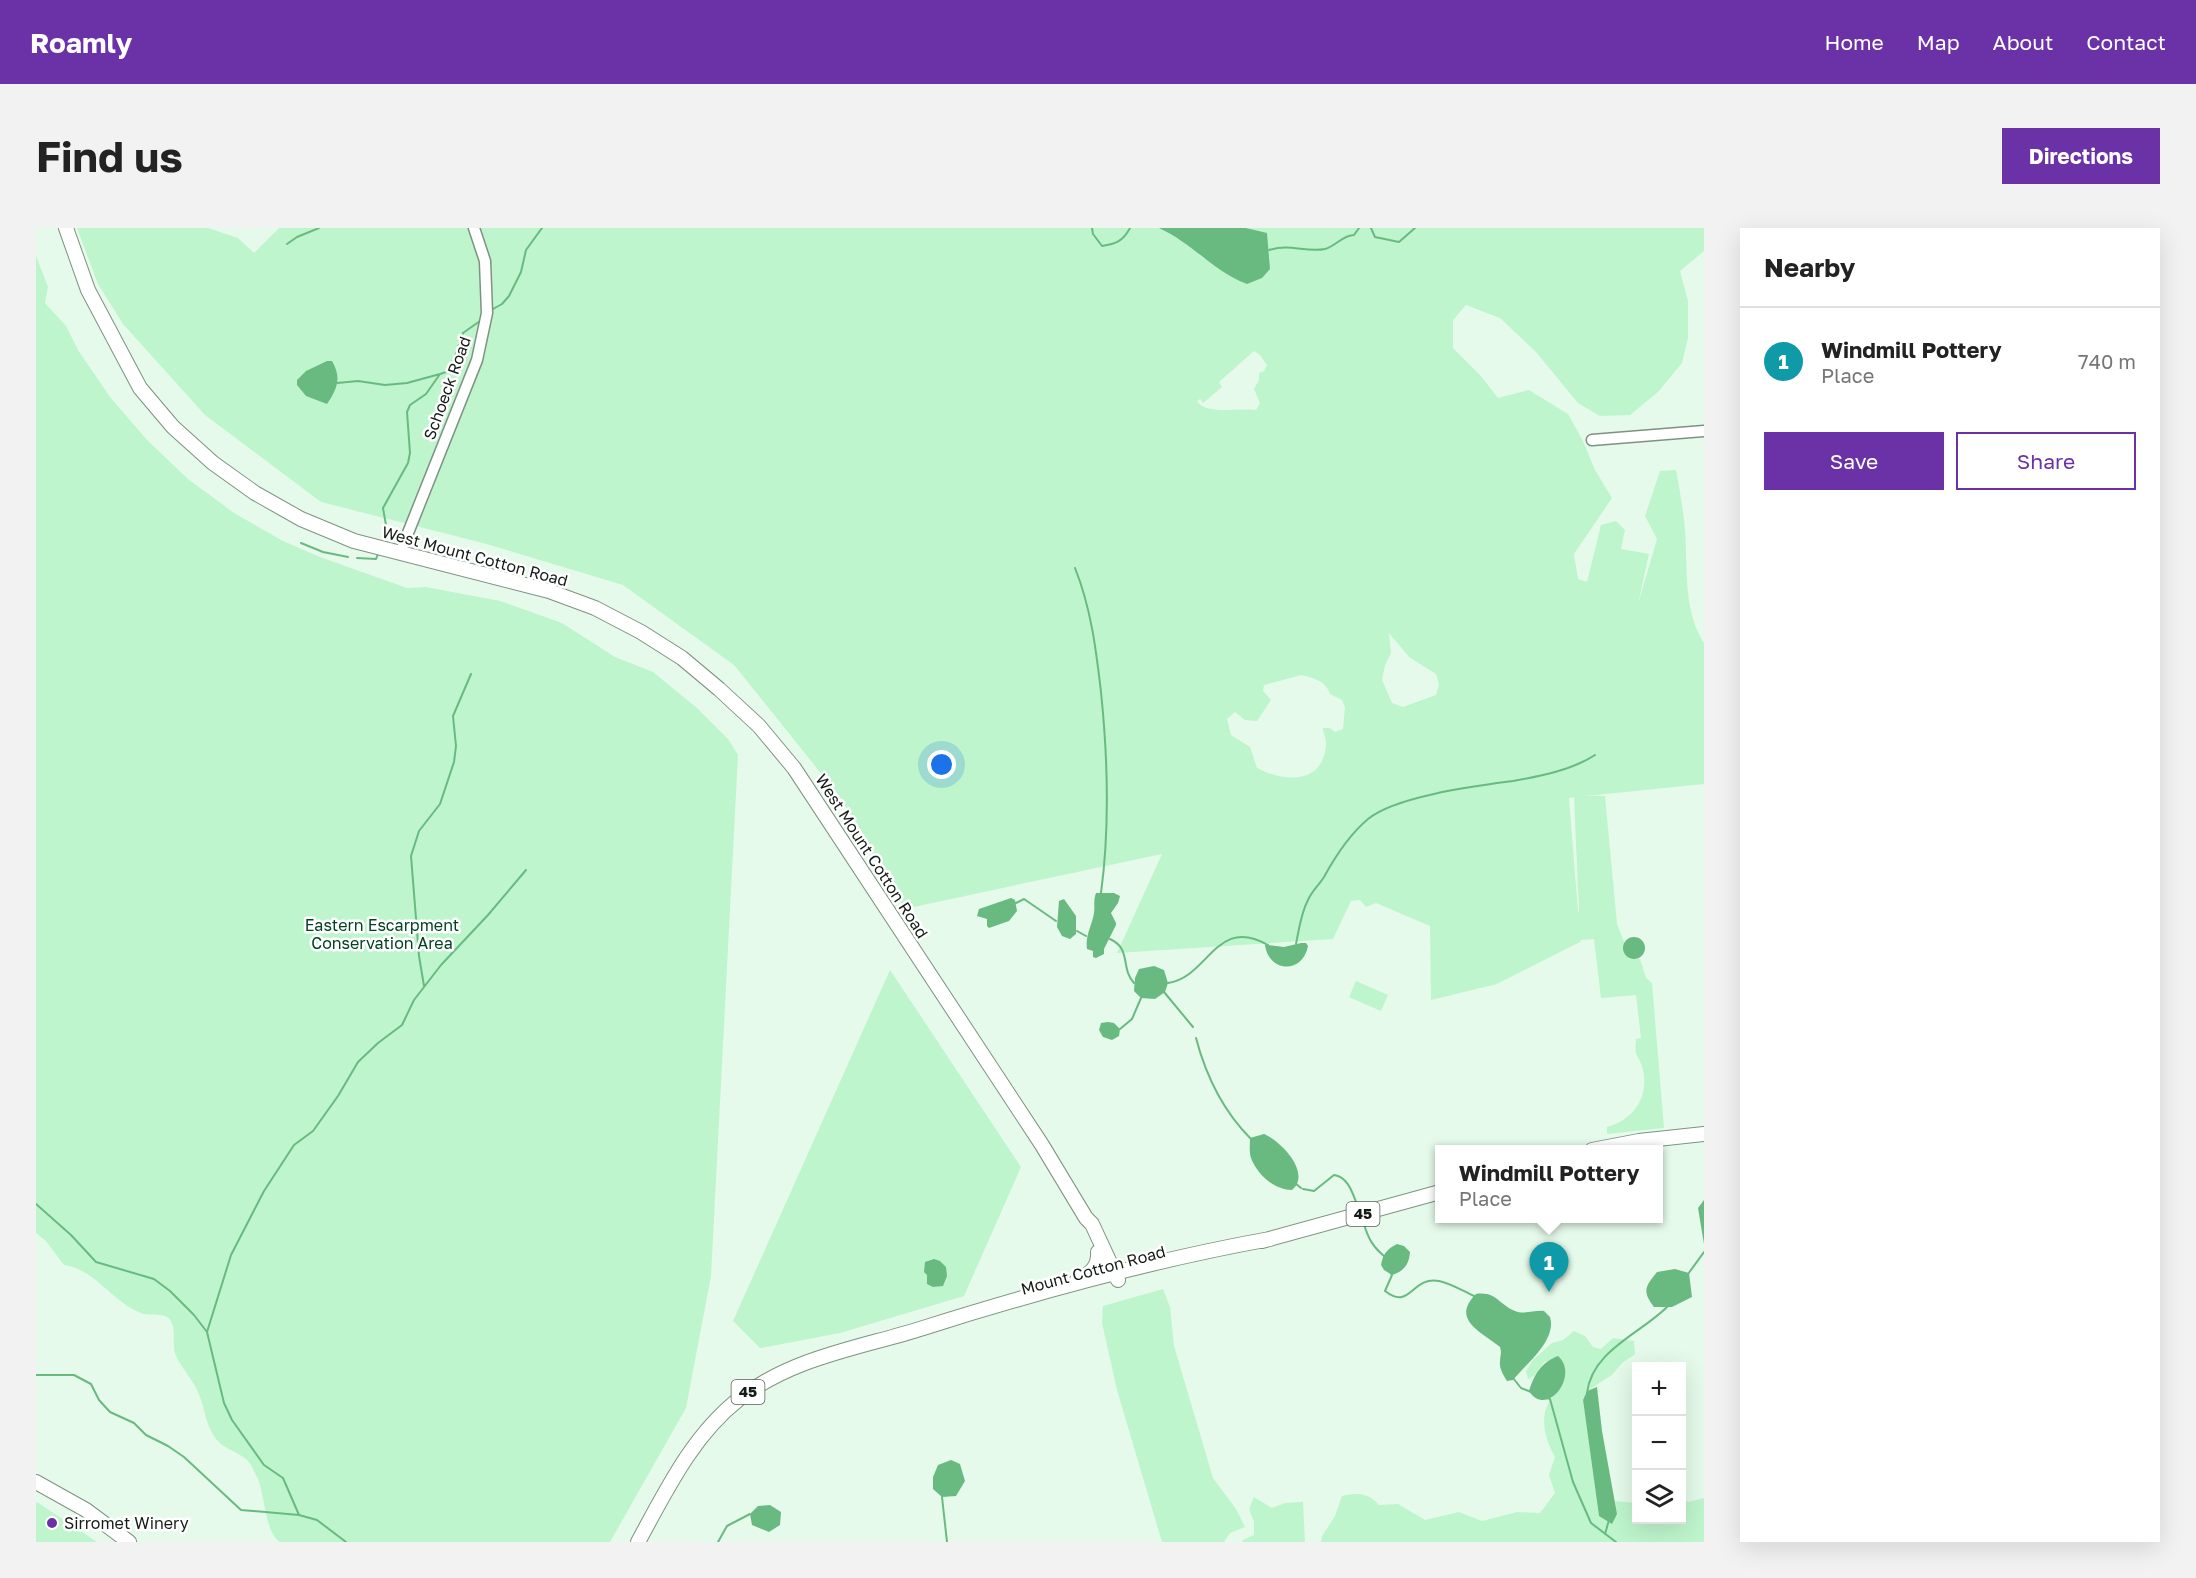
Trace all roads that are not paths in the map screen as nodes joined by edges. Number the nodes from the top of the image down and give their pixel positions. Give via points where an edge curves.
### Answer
1 (66, 228) edge
2 (474, 228) edge
3 (1704, 431) edge
4 (1592, 440) dead end
5 (400, 553) junction
6 (1704, 1134) edge
7 (1616, 1145) edge
8 (1435, 1193) edge
9 (1089, 1221) junction
10 (1270, 1239) junction
11 (1098, 1252) junction
12 (1144, 1266) junction
13 (1114, 1278) junction
14 (1028, 1297) junction
15 (923, 1328) junction
16 (36, 1482) edge
17 (129, 1542) edge
18 (638, 1542) edge

1 - 5 main road, West Mount Cotton Road via 88,290 114,341 140,388 173,427 255,493 291,514 354,541
2 - 5 street, Schoeck Road via 484,261 487,313 477,360
3 - 4 street
5 - 9 main road, West Mount Cotton Road via 549,591 596,608 682,658 759,726 794,768 886,905
6 - 7 main road
8 - 10 main road, Mount Cotton Road / 45
9 - 11 main road
9 - 12 main road via 1124,1264
9 - 13 main road
10 - 12 main road, Mount Cotton Road
10 - 13 main road, Mount Cotton Road / 45
11 - 13 main road
11 - 14 main road via 1098,1262 1088,1274
12 - 13 main road, Mount Cotton Road / 45
13 - 14 main road, Mount Cotton Road / 45
13 - 15 main road, Mount Cotton Road / 45 via 943,1326
14 - 15 main road, Mount Cotton Road / 45
15 - 18 main road, Mount Cotton Road / 45 via 794,1366 738,1400 689,1452
16 - 17 main road via 86,1510

